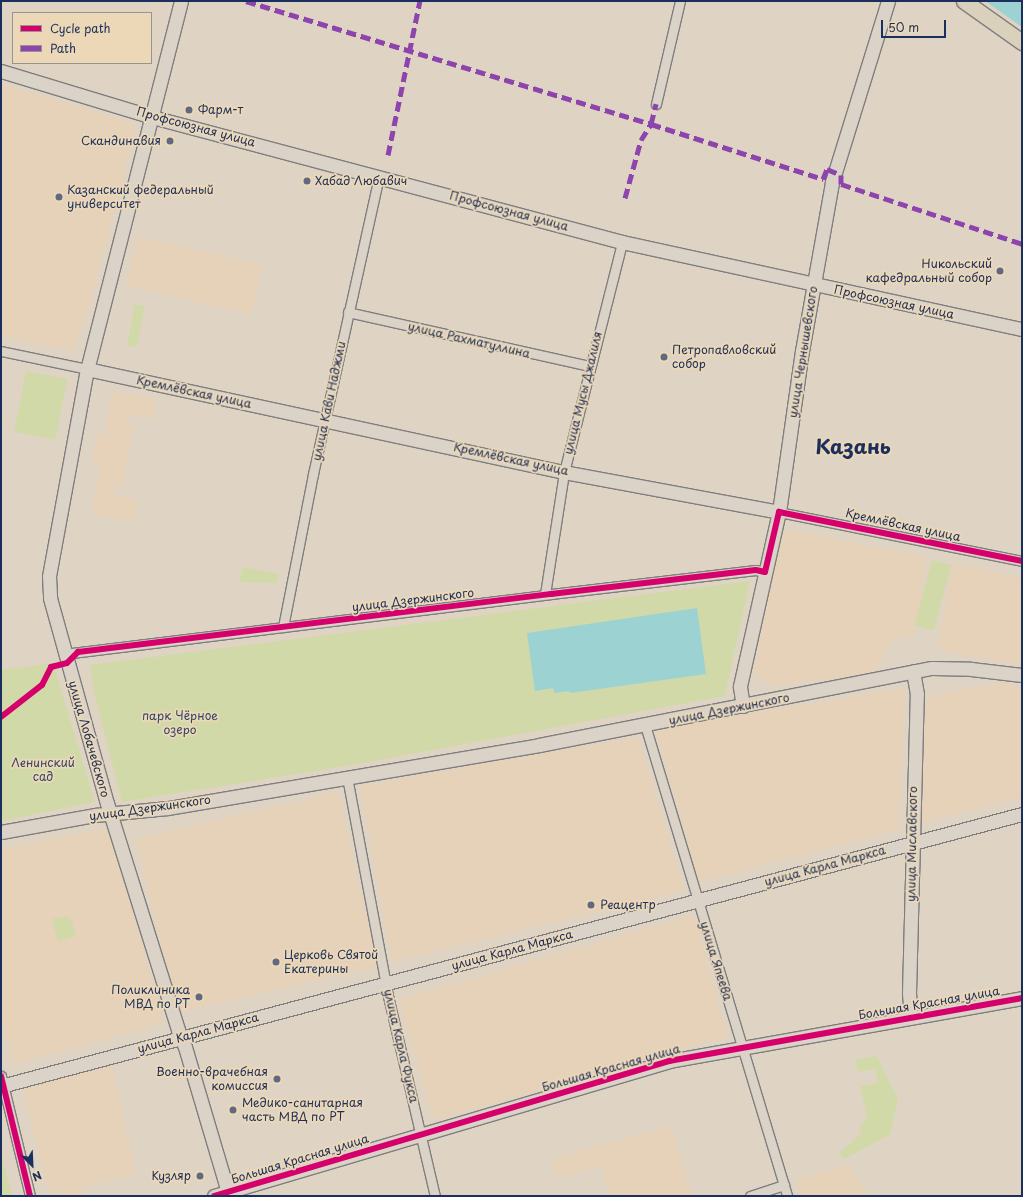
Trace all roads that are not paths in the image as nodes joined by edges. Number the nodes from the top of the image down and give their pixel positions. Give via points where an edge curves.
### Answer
1 (181, 1) edge
2 (680, 1) edge
3 (888, 1) edge
4 (964, 1) edge
5 (1022, 42) edge
6 (1, 71) edge
7 (656, 104) dead end
8 (152, 116) junction
9 (379, 176) junction
10 (622, 242) junction
11 (813, 285) junction
12 (348, 312) junction
13 (1022, 329) edge
14 (1, 351) edge
15 (589, 366) junction
16 (87, 369) junction
17 (325, 419) junction
18 (564, 472) junction
19 (779, 512) junction
20 (1022, 561) edge
21 (765, 572) junction
22 (545, 594) junction
23 (283, 627) junction
24 (64, 654) junction
25 (913, 671) junction
26 (1022, 676) edge
27 (743, 706) junction
28 (645, 725) junction
29 (347, 777) junction
30 (1022, 808) edge
31 (111, 814) junction
32 (1022, 814) edge
33 (1, 832) edge
34 (912, 839) junction
35 (695, 898) junction
36 (385, 979) junction
37 (1022, 998) edge
38 (911, 1016) junction
39 (180, 1034) junction
40 (742, 1047) junction
41 (2, 1080) edge
42 (422, 1134) junction
43 (784, 1186) junction
44 (228, 1192) junction
45 (30, 1196) edge
46 (214, 1196) edge
47 (436, 1196) edge
48 (750, 1196) edge
49 (787, 1196) edge

1 - 8 street, улица Лобачевского
2 - 7 street
3 - 11 street, улица Чернышевского via 832,182
4 - 5 main road
6 - 8 street, Профсоюзная улица
8 - 9 street, Профсоюзная улица
8 - 16 street, улица Лобачевского
9 - 10 street, Профсоюзная улица
9 - 12 street, улица Кави Наджми
10 - 11 street, Профсоюзная улица
10 - 15 street, улица Мусы Джалиля
11 - 13 street, Профсоюзная улица
11 - 19 street, улица Чернышевского
12 - 15 street, улица Рахматуллина
12 - 17 street, улица Кави Наджми
14 - 16 street, Кремлёвская улица
15 - 18 street, улица Мусы Джалиля
16 - 17 street, Кремлёвская улица
16 - 24 street, улица Лобачевского via 49,576 50,598
17 - 18 street, Кремлёвская улица
17 - 23 street, улица Кави Наджми
18 - 19 street, Кремлёвская улица
18 - 22 street, улица Мусы Джалиля
19 - 20 street, Кремлёвская улица
19 - 21 street, улица Чернышевского
21 - 22 street, улица Дзержинского via 756,570
21 - 27 street, улица Чернышевского via 740,686
22 - 23 street, улица Дзержинского
23 - 24 street, улица Дзержинского
24 - 31 street, улица Лобачевского
25 - 26 street, улица Дзержинского via 932,668 971,669
25 - 27 street, улица Дзержинского
25 - 34 street, улица Миславского via 917,694
27 - 28 street, улица Дзержинского
28 - 29 street, улица Дзержинского
28 - 35 street, улица Япеева
29 - 31 street, улица Дзержинского via 168,808
29 - 36 street, улица Карла Фукса
30 - 34 street, улица Карла Маркса
31 - 33 street, улица Дзержинского
31 - 39 street, улица Лобачевского
32 - 34 street, улица Карла Маркса
34 - 35 street, улица Карла Маркса
34 - 38 street, улица Миславского
35 - 36 street, улица Карла Маркса
35 - 40 street, улица Япеева
36 - 39 street, улица Карла Маркса
36 - 42 street, улица Карла Фукса
37 - 38 street, Большая Красная улица
38 - 40 street, Большая Красная улица
39 - 41 street, улица Карла Маркса
39 - 44 street, улица Лобачевского
40 - 42 street, Большая Красная улица via 669,1061
40 - 43 street, улица Япеева
41 - 45 street
42 - 44 street, Большая Красная улица
42 - 47 street, улица Карла Фукса
43 - 48 street
43 - 49 street, улица Япеева
44 - 46 street, Большая Красная улица

